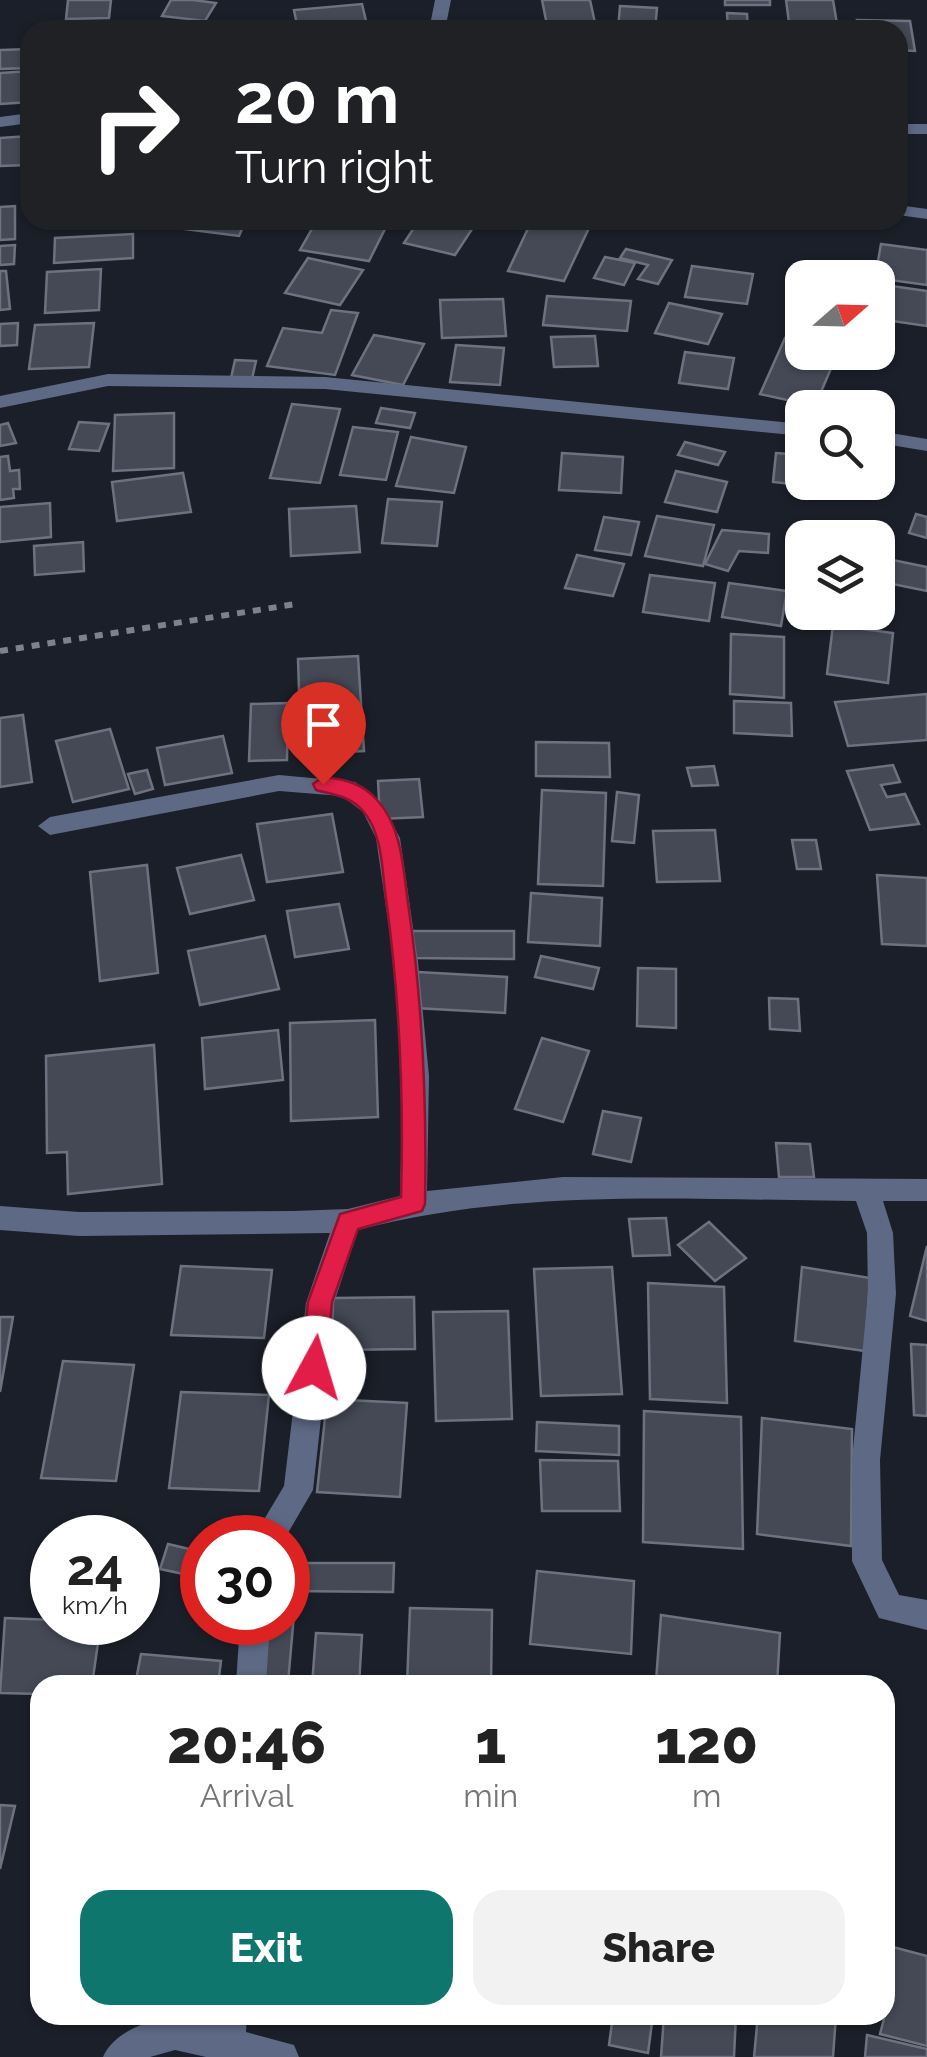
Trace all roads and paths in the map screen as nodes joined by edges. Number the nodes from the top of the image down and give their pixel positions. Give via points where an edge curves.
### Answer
1 (0, 402) edge
2 (785, 428) edge
3 (895, 440) edge
4 (927, 445) edge
5 (296, 604) dead end
6 (0, 652) edge
7 (50, 826) dead end
8 (927, 1190) edge
9 (866, 1191) junction
10 (413, 1204) junction
11 (0, 1218) edge
12 (348, 1221) junction
13 (281, 1515) edge
14 (927, 1615) edge
15 (253, 1645) edge
16 (251, 1675) edge
17 (229, 2030) edge
18 (120, 2057) edge
19 (282, 2057) edge

1 - 2 street via 108,380 325,383
3 - 4 street
5 - 6 path
7 - 10 street via 280,784 346,788 371,806 388,838 406,962 416,1076
8 - 9 street
9 - 10 street via 563,1188
9 - 14 street via 880,1233 882,1294 866,1460 867,1561 890,1608
10 - 12 street
11 - 12 street via 199,1226
12 - 13 street via 320,1302 301,1478
15 - 16 street
17 - 18 street via 175,2033
17 - 19 street

